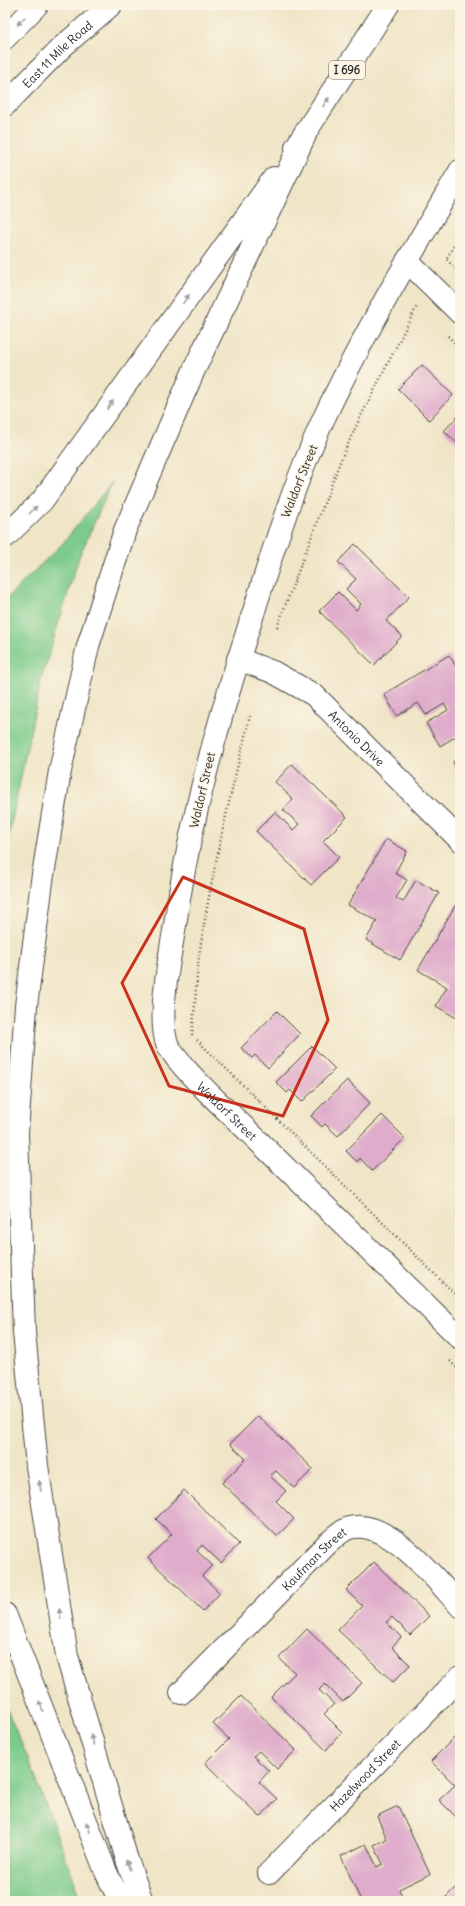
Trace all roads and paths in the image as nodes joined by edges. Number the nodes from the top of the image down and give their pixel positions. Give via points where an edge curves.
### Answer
1 (37, 5) edge
2 (111, 5) edge
3 (388, 5) edge
4 (5, 38) edge
5 (5, 105) edge
6 (305, 135) junction
7 (460, 171) edge
8 (460, 236) edge
9 (407, 261) junction
10 (460, 274) edge
11 (460, 313) edge
12 (5, 537) edge
13 (238, 659) junction
14 (460, 840) edge
15 (192, 1036) dead end
16 (460, 1299) edge
17 (460, 1338) edge
18 (460, 1606) edge
19 (5, 1614) edge
20 (460, 1676) edge
21 (182, 1693) dead end
22 (269, 1873) dead end
23 (120, 1901) edge
24 (142, 1901) edge

1 -> 4 main road
2 - 5 main road, East 11 Mile Road via 62,47
6 -> 3 main road, I 696
12 -> 6 main road via 42,501
24 -> 6 main road via 127,1860 67,1656 37,1466 24,1332 16,1133 26,1006 42,881 60,771 88,646 126,530 194,370
7 - 9 main road, Waldorf Street
8 - 10 path via 446,259
9 - 11 main road
9 - 13 main road, Waldorf Street via 322,422 288,503
13 - 14 main road, Antonio Drive via 273,672 314,696
13 - 17 main road, Waldorf Street via 206,770 181,882 165,993 166,1040 173,1055 215,1098
15 - 16 path
18 - 21 main road, Kaufman Street via 412,1554 393,1538 366,1527 349,1528 327,1544
23 -> 19 main road via 106,1872
20 - 22 main road, Hazelwood Street

